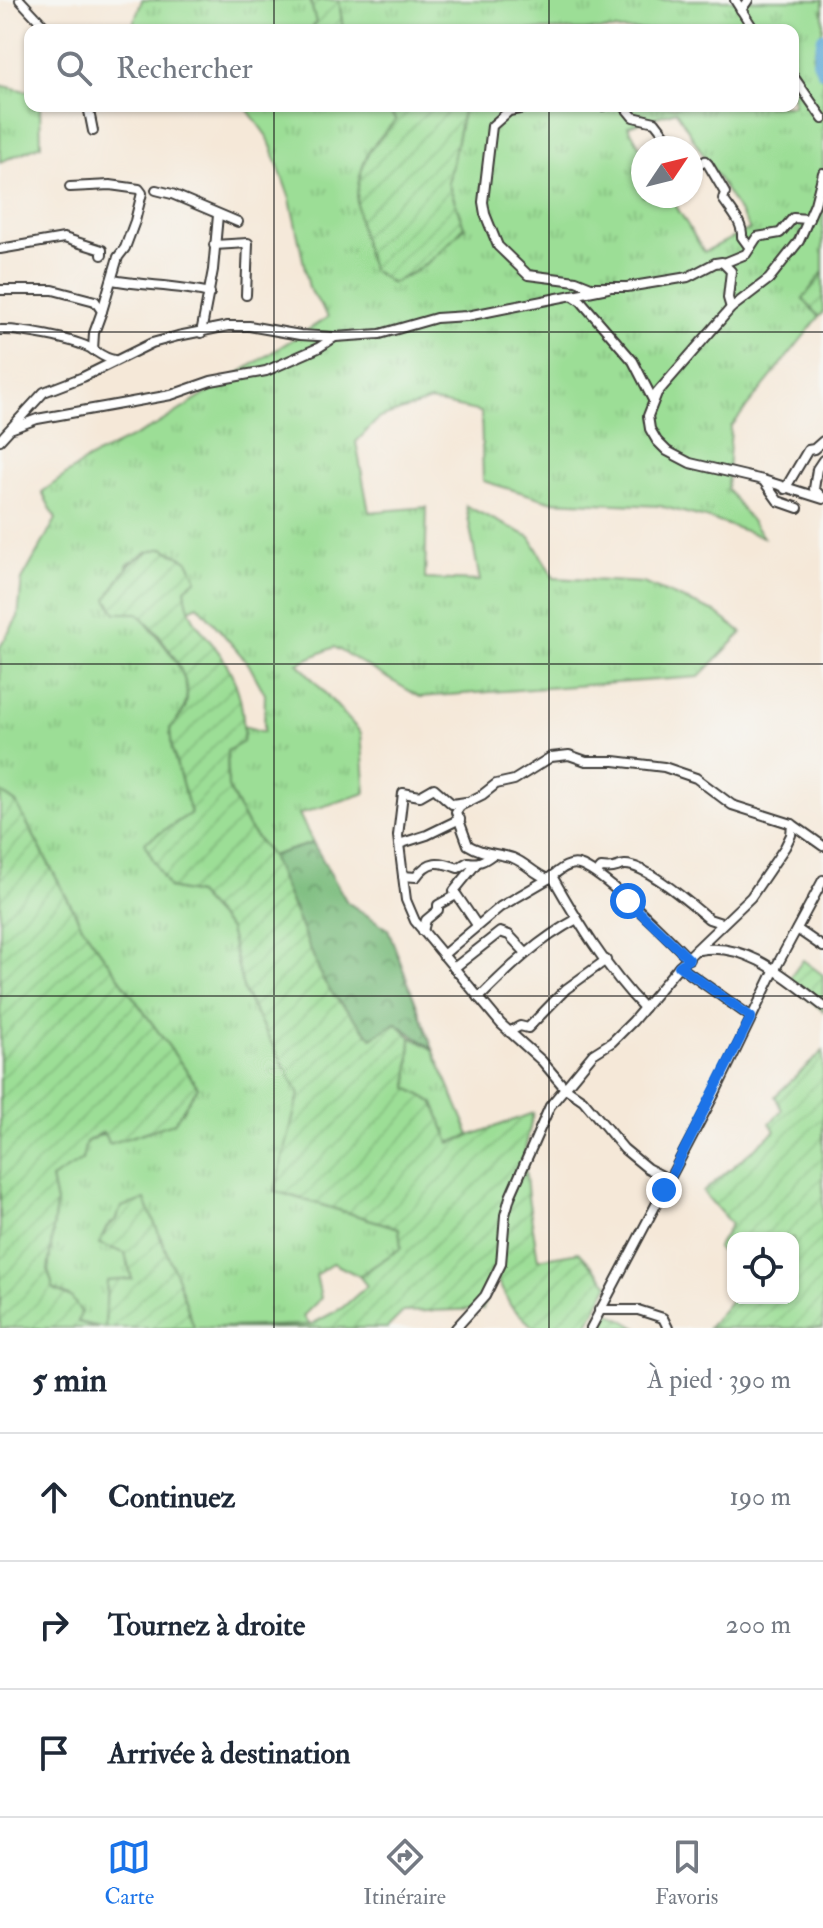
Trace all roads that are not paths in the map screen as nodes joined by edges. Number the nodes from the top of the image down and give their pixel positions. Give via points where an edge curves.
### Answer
1 (20, 0) edge
2 (735, 0) edge
3 (748, 0) edge
4 (741, 10) junction
5 (42, 24) edge
6 (750, 24) edge
7 (799, 85) edge
8 (89, 112) edge
9 (508, 112) edge
10 (629, 112) edge
11 (823, 119) edge
12 (93, 131) dead end
13 (666, 136) edge
14 (703, 162) edge
15 (823, 173) edge
16 (70, 187) dead end
17 (156, 190) dead end
18 (218, 215) junction
19 (809, 219) junction
20 (238, 222) dead end
21 (214, 245) junction
22 (750, 248) junction
23 (0, 249) edge
24 (102, 255) dead end
25 (724, 263) junction
26 (112, 280) junction
27 (608, 288) junction
28 (0, 290) edge
29 (210, 293) junction
30 (246, 295) dead end
31 (572, 295) junction
32 (731, 308) junction
33 (102, 311) junction
34 (0, 330) edge
35 (201, 333) junction
36 (335, 337) junction
37 (93, 350) junction
38 (114, 360) junction
39 (653, 400) junction
40 (9, 430) junction
41 (0, 440) edge
42 (823, 441) edge
43 (814, 449) junction
44 (823, 458) edge
45 (763, 480) junction
46 (785, 489) junction
47 (823, 499) edge
48 (798, 508) dead end
49 (470, 802) junction
50 (460, 819) junction
51 (792, 824) junction
52 (399, 844) junction
53 (823, 846) edge
54 (492, 855) junction
55 (476, 864) junction
56 (597, 873) junction
57 (403, 876) junction
58 (550, 878) junction
59 (823, 880) edge
60 (456, 895) junction
61 (577, 919) junction
62 (721, 923) junction
63 (477, 925) junction
64 (797, 929) junction
65 (423, 931) junction
66 (823, 947) edge
67 (698, 950) junction
68 (526, 953) junction
69 (443, 955) junction
70 (689, 959) junction
71 (606, 960) junction
72 (679, 966) junction
73 (454, 968) junction
74 (775, 969) junction
75 (479, 998) junction
76 (823, 1006) edge
77 (644, 1008) junction
78 (751, 1017) junction
79 (509, 1032) junction
80 (564, 1087) junction
81 (670, 1180) junction
82 (599, 1310) junction
83 (456, 1328) edge
84 (591, 1328) edge
85 (668, 1328) edge

1 - 5 street
2 - 4 street
3 - 4 street
4 - 6 street
7 - 11 street
8 - 12 street
9 - 27 street via 492,126 483,202 492,233 506,256 528,275
10 - 13 street via 656,123
14 - 22 street via 725,193 724,201
15 - 19 street
16 - 26 street via 110,185 142,193
17 - 18 street
18 - 20 street
18 - 21 street
19 - 22 street via 793,218 780,233 757,237
19 - 32 street via 770,277
21 - 29 street
21 - 30 street via 248,243
22 - 25 street
23 - 24 street via 64,238 102,250
25 - 27 street via 666,282
25 - 32 street via 731,271
26 - 29 street
26 - 33 street
27 - 31 street
28 - 33 street via 53,290 95,301
29 - 35 street
31 - 36 street via 436,318 380,334
31 - 39 street via 633,361
32 - 39 street
33 - 37 street
34 - 37 street
35 - 36 street via 249,326
35 - 38 street via 152,343
36 - 40 street via 266,371 171,395 37,419
37 - 38 street
38 - 40 street via 44,392
39 - 45 street via 650,429 667,451 716,471
40 - 41 street
42 - 43 street
43 - 44 street
43 - 46 street via 808,450
44 - 47 street via 814,489
45 - 46 street
45 - 48 street via 778,501
46 - 47 street
49 - 50 street via 456,812
49 - 51 street via 551,757 569,755 664,767 696,778 732,805
49 - 52 street via 452,804 434,788 420,796 403,793
50 - 52 street
50 - 54 street via 468,845
51 - 53 street
51 - 62 street via 785,847 751,897
52 - 57 street
54 - 55 street
54 - 58 street via 515,859
55 - 57 street via 458,868 440,861 416,877
55 - 60 street via 454,888
56 - 58 street via 577,864
56 - 62 street via 626,865 642,870
56 - 70 street
57 - 65 street via 409,912
58 - 61 street
58 - 63 street
59 - 64 street
60 - 63 street
60 - 65 street via 438,905
61 - 68 street
61 - 71 street
62 - 67 street
63 - 69 street
64 - 66 street
64 - 74 street
65 - 69 street
67 - 70 street
67 - 74 street via 733,950
68 - 73 street via 500,932
68 - 75 street
69 - 73 street
70 - 72 street
71 - 77 street
71 - 79 street via 566,989 528,1028
72 - 77 street
72 - 78 street
73 - 75 street
74 - 76 street
74 - 78 street
75 - 79 street
77 - 80 street
78 - 81 street
79 - 80 street
80 - 81 street via 583,1100 624,1149
80 - 83 street via 550,1106 510,1197 501,1264 485,1296
81 - 82 street
82 - 84 street
82 - 85 street via 646,1312 663,1318

